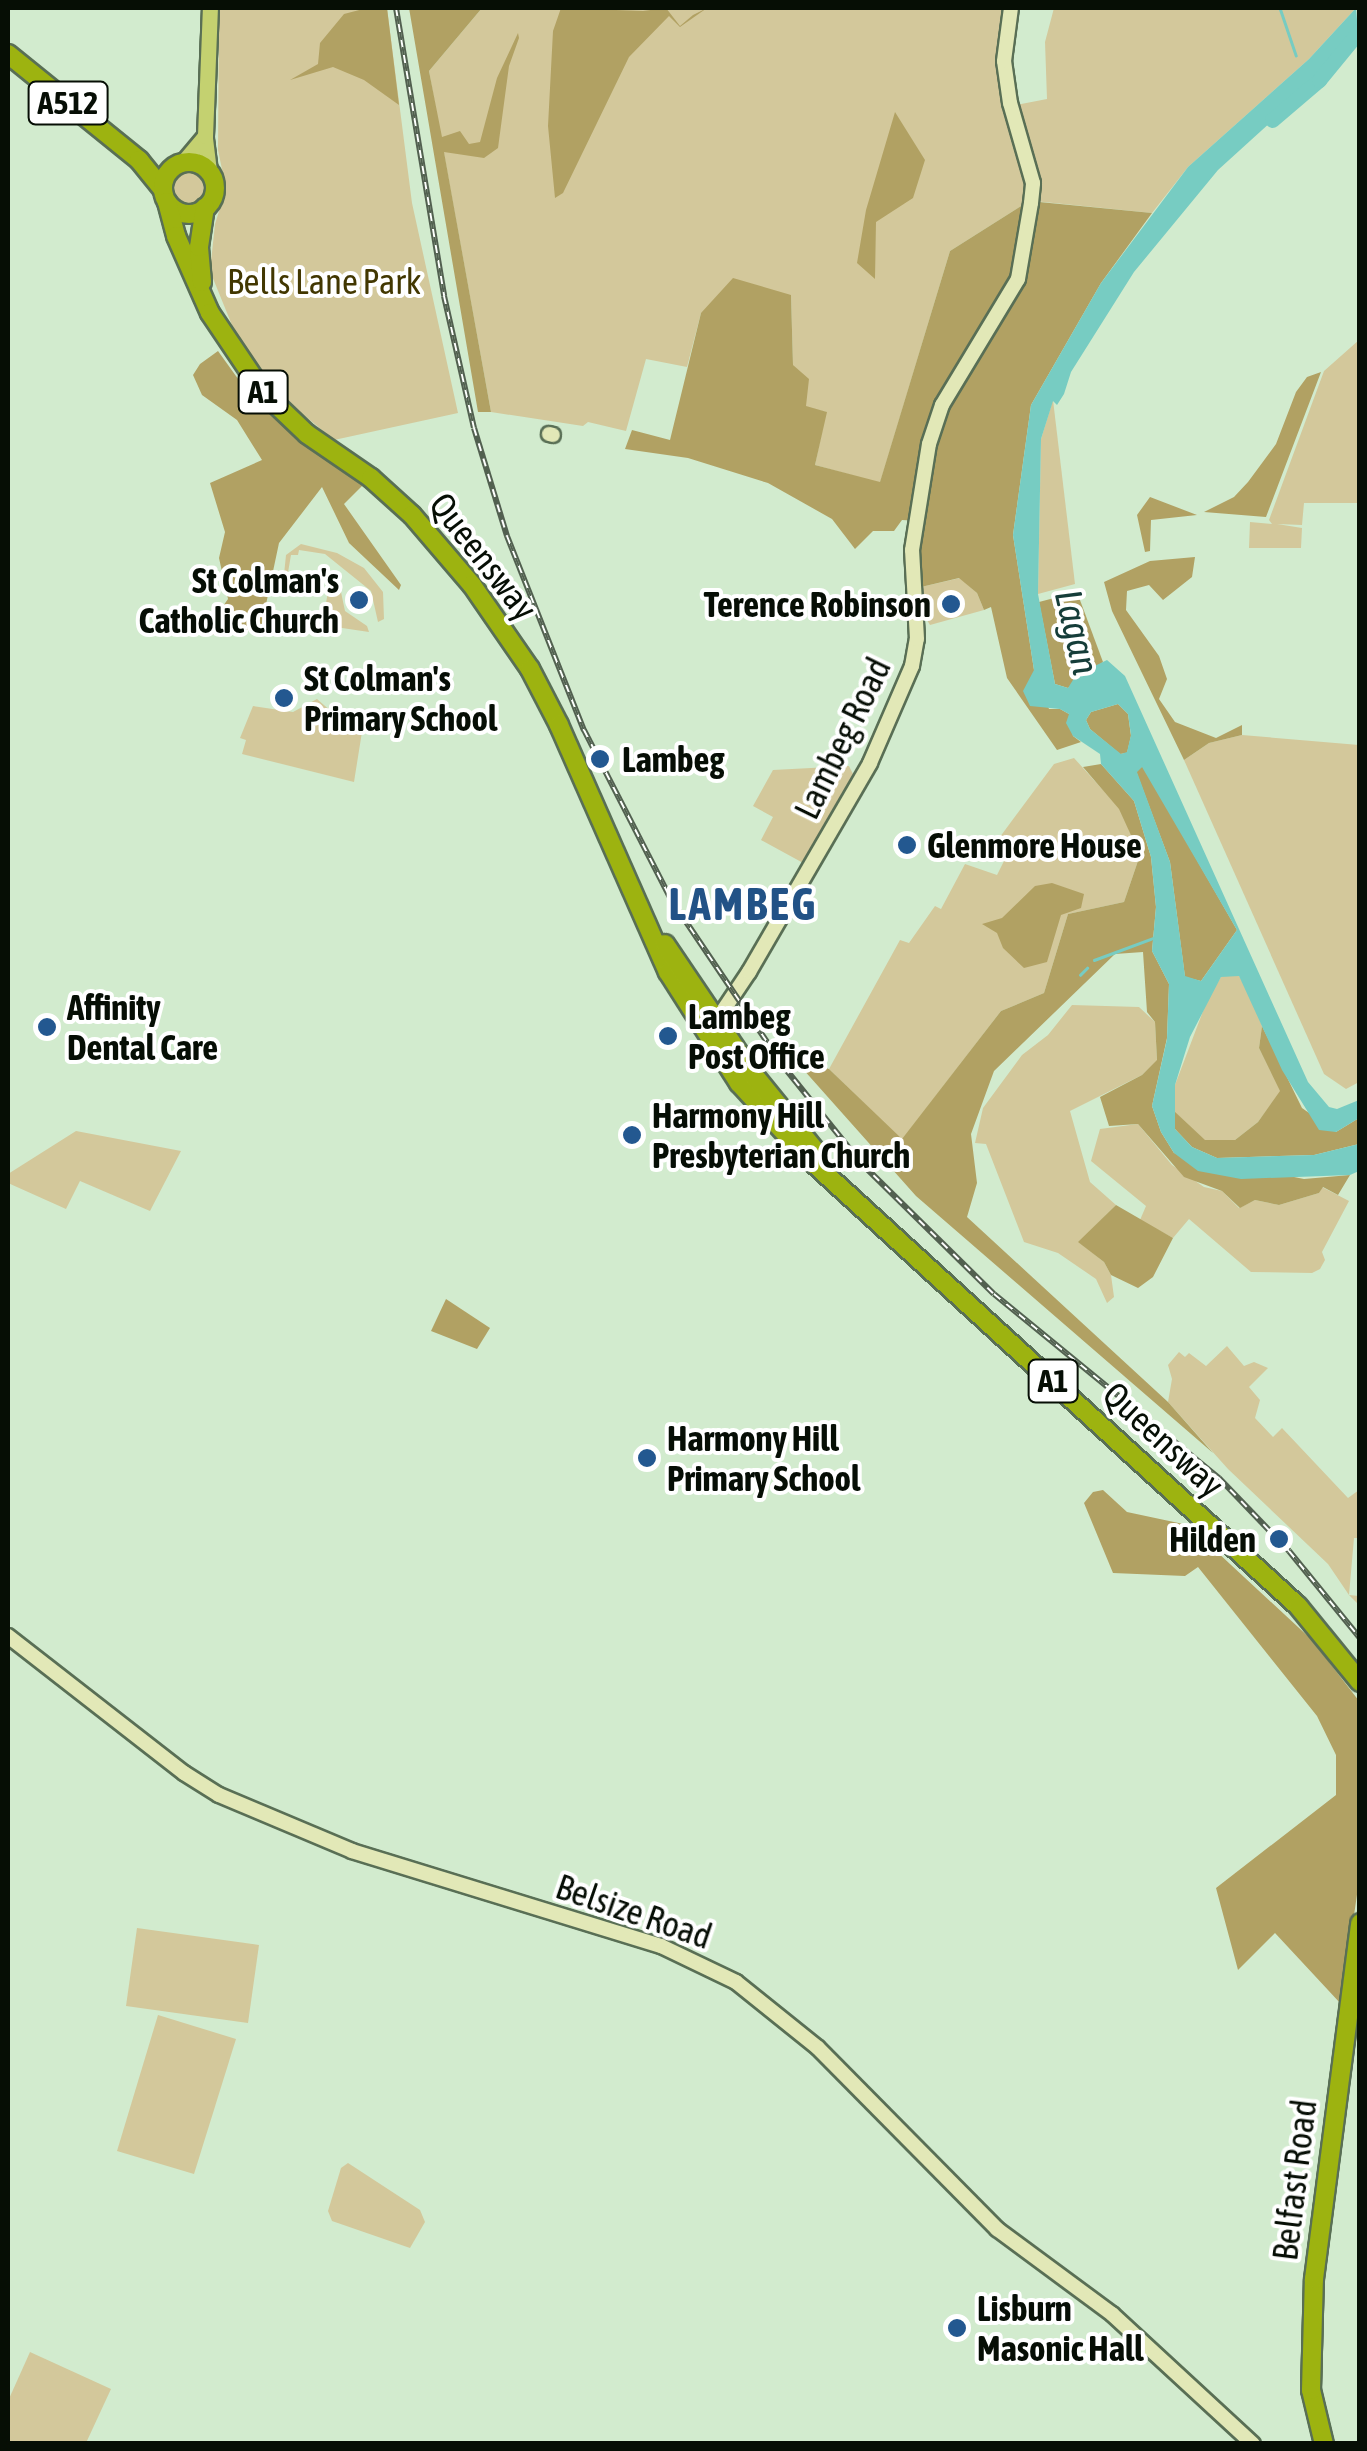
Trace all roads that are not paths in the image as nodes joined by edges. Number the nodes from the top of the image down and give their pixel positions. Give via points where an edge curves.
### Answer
1 (210, 8) edge
2 (1011, 8) edge
3 (8, 54) edge
4 (206, 136) junction
5 (139, 160) junction
6 (179, 165) junction
7 (209, 172) junction
8 (165, 196) junction
9 (206, 208) junction
10 (202, 292) junction
11 (708, 1021) junction
12 (866, 1210) junction
13 (8, 1636) edge
14 (1360, 1682) edge
15 (1360, 1923) edge
16 (1253, 2444) edge
17 (1324, 2444) edge

1 - 4 main road, A1
2 - 11 street, Lambeg Road via 1004,61 1033,183 1031,203 1018,279 942,404 928,444 912,550 912,666 870,763 744,981
3 - 5 highway, A512
4 - 6 main road
4 - 7 main road, A1
5 - 6 highway, A512
5 - 8 highway, A512
6 - 7 highway via 198,164
6 - 8 highway
7 - 9 highway, A1 via 214,194
8 - 9 highway via 190,214
8 - 10 highway, Queensway / A1
9 - 10 highway, Queensway / A1
10 - 11 highway, Queensway / A1 via 226,341 264,393 307,434 398,500 493,613 547,698 645,914
11 - 12 highway, Queensway / A1
11 - 12 highway, Queensway / A1 via 710,1042 764,1112
12 - 14 highway, Queensway / A1 via 1310,1619
13 - 16 street, Belsize Road via 223,1798 352,1851 661,1946 736,1982 808,2038 988,2221 1112,2314
15 - 17 highway, Belfast Road via 1314,2279 1311,2390

